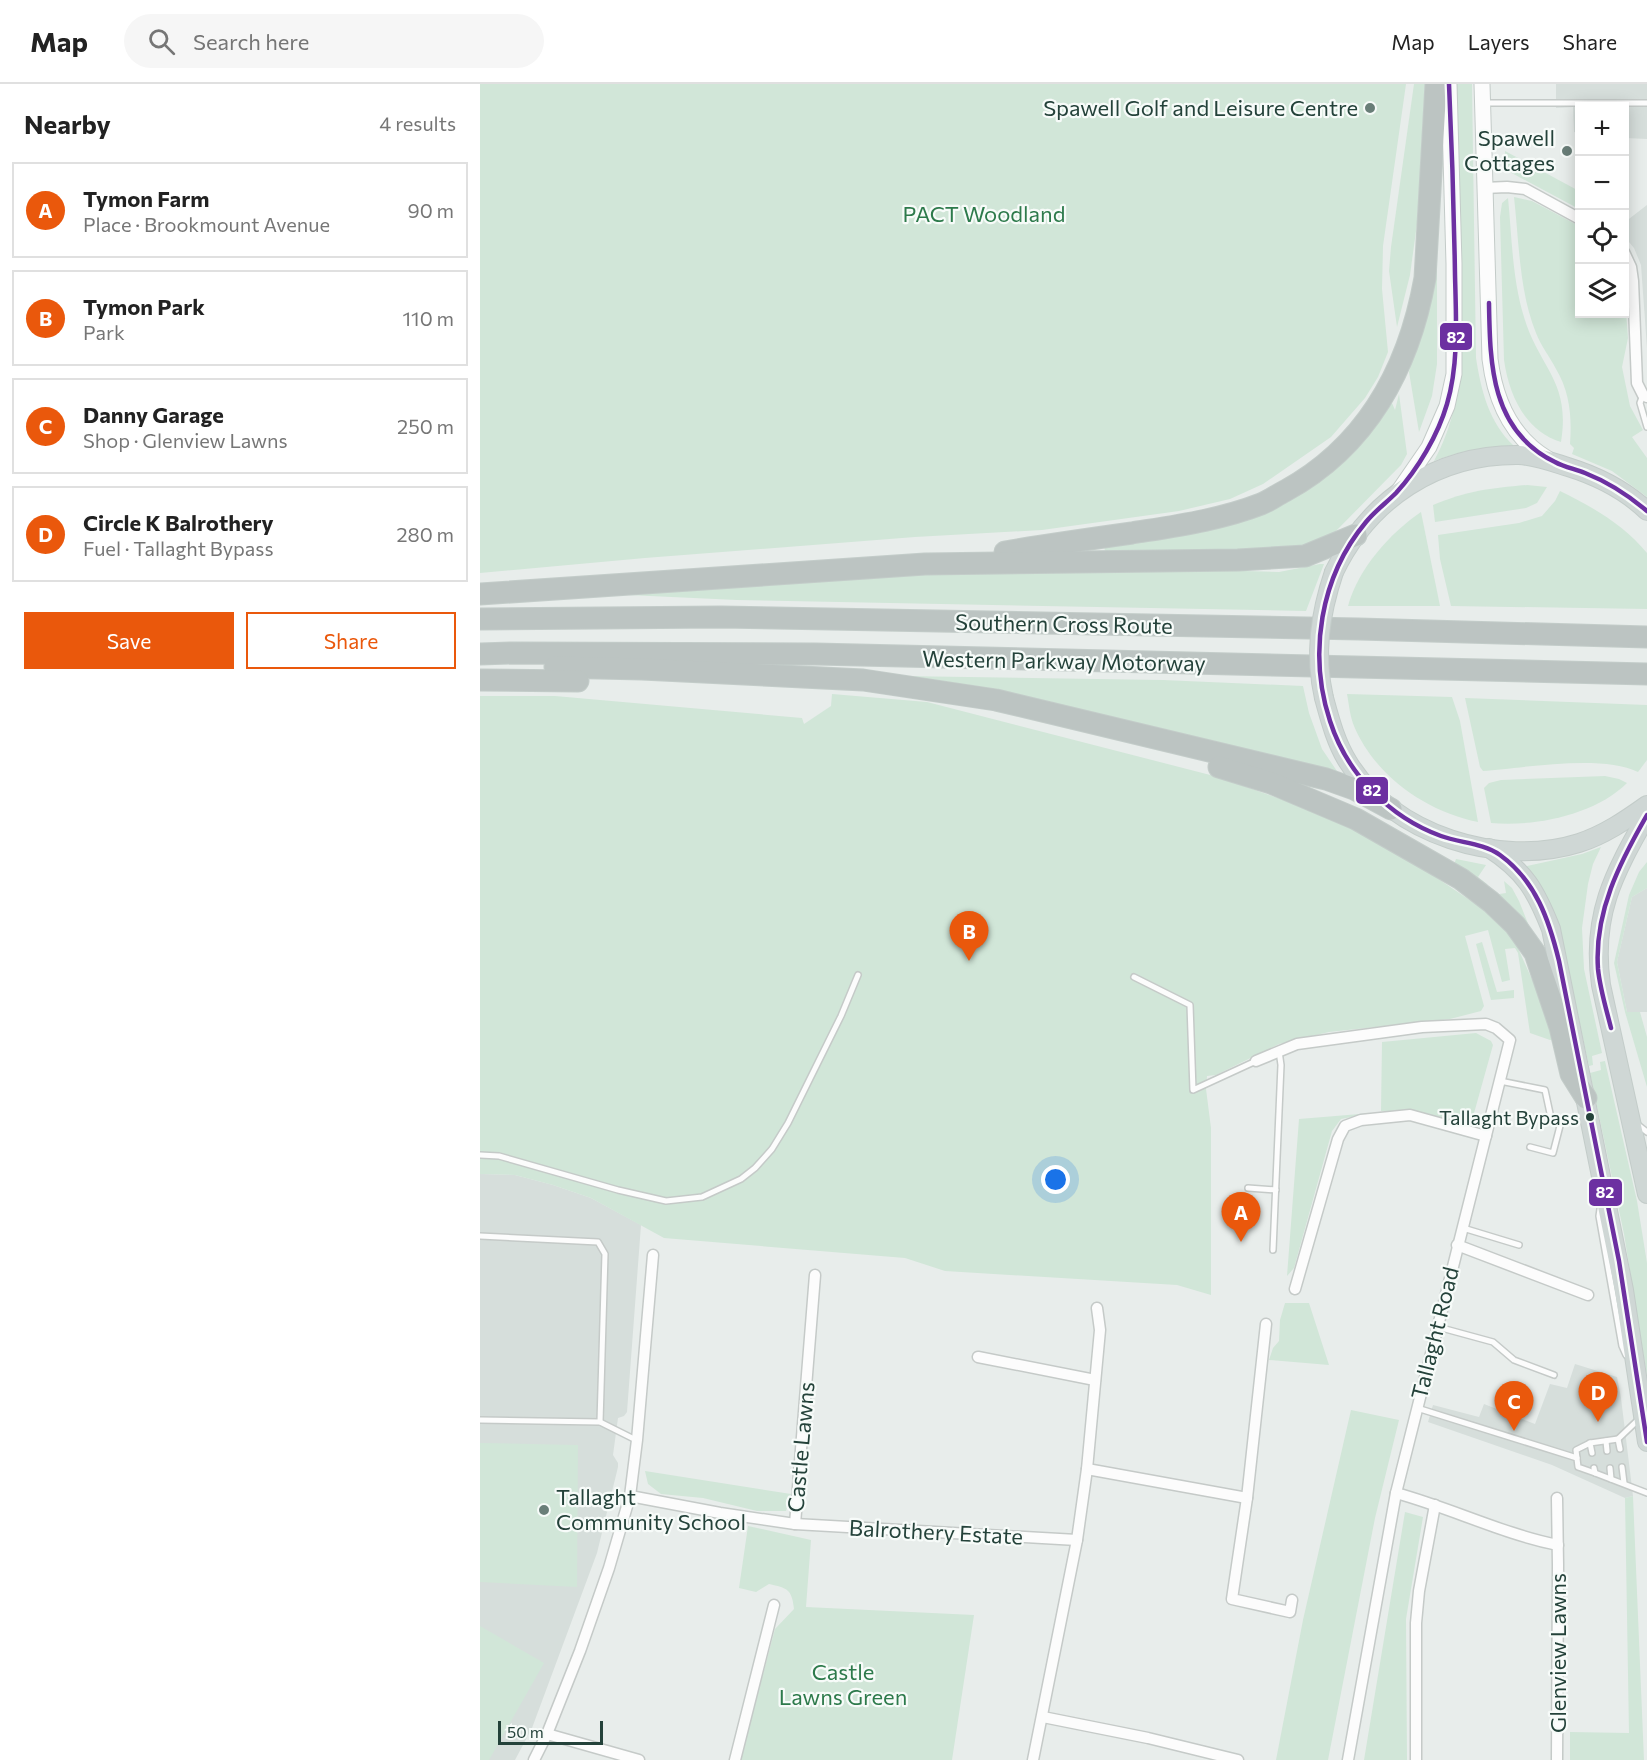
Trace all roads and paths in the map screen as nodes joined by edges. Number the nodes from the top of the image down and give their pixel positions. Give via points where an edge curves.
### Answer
1 (1436, 84) edge
2 (1449, 84) edge
3 (1482, 84) edge
4 (1482, 103) junction
5 (1647, 103) edge
6 (1484, 188) junction
7 (1575, 216) edge
8 (1629, 263) edge
9 (1645, 396) edge
10 (1647, 427) edge
11 (1555, 463) junction
12 (1398, 492) junction
13 (1647, 511) edge
14 (1356, 535) junction
15 (925, 564) junction
16 (480, 594) edge
17 (480, 619) edge
18 (1647, 637) edge
19 (480, 654) edge
20 (480, 663) edge
21 (1647, 674) edge
22 (480, 680) edge
23 (920, 688) junction
24 (1108, 727) junction
25 (1647, 805) edge
26 (1391, 809) junction
27 (1647, 815) edge
28 (1489, 848) junction
29 (858, 975) dead end
30 (1134, 976) dead end
31 (1279, 1051) junction
32 (1256, 1061) joint
33 (1500, 1080) junction
34 (1586, 1098) junction
35 (1632, 1120) junction
36 (1647, 1132) edge
37 (1486, 1136) junction
38 (1530, 1147) dead end
39 (480, 1155) edge
40 (1248, 1188) dead end
41 (1276, 1190) junction
42 (1647, 1191) edge
43 (1461, 1227) junction
44 (480, 1236) edge
45 (1457, 1245) junction
46 (1519, 1245) dead end
47 (1273, 1250) dead end
48 (653, 1255) dead end
49 (815, 1275) dead end
50 (1295, 1289) dead end
51 (1588, 1295) dead end
52 (1097, 1308) dead end
53 (1266, 1324) dead end
54 (1438, 1327) junction
55 (978, 1357) dead end
56 (1554, 1375) dead end
57 (1095, 1380) junction
58 (1417, 1408) junction
59 (1644, 1415) junction
60 (480, 1420) edge
61 (600, 1422) junction
62 (1618, 1439) junction
63 (637, 1440) junction
64 (1606, 1441) junction
65 (1647, 1442) edge
66 (1590, 1443) junction
67 (1620, 1449) dead end
68 (1607, 1451) dead end
69 (1592, 1453) dead end
70 (1577, 1458) junction
71 (1622, 1467) dead end
72 (1610, 1468) dead end
73 (1087, 1469) junction
74 (1611, 1479) junction
75 (1624, 1483) junction
76 (1396, 1493) junction
77 (1647, 1493) edge
78 (630, 1496) junction
79 (1247, 1498) junction
80 (1557, 1498) dead end
81 (1435, 1505) junction
82 (795, 1524) junction
83 (1077, 1540) junction
84 (1558, 1545) junction
85 (1292, 1600) dead end
86 (774, 1605) dead end
87 (1043, 1717) junction
88 (547, 1734) junction
89 (534, 1760) edge
90 (639, 1760) edge
91 (735, 1760) edge
92 (1033, 1760) edge
93 (1238, 1760) edge
94 (1348, 1760) edge
95 (1416, 1760) edge
96 (1557, 1760) edge

1 - 15 highway via 1425,278 1419,309 1387,393 1351,440 1326,464 1261,504 1191,524
2 - 12 main road via 1454,374 1447,406 1429,447
3 - 4 main road
4 - 5 lane
4 - 6 main road
6 - 7 street via 1525,189
6 - 11 main road via 1492,380 1515,430
8 - 9 street via 1634,281 1637,384
9 - 10 lane via 1641,403
11 - 12 main road via 1520,455 1489,457 1429,473
11 - 13 main road via 1612,485
12 - 14 main road
14 - 15 highway via 1305,556
14 - 26 main road, bridge via 1334,572 1326,597 1319,634 1319,663 1330,721 1347,761
15 - 16 highway
17 - 18 highway, Southern Cross Route via 721,617
19 - 21 highway, Western Parkway Motorway via 816,654
20 - 23 highway via 863,680
22 - 23 highway
23 - 24 highway via 996,700
24 - 26 highway via 1326,779
24 - 34 highway via 1326,805 1461,879 1491,902 1515,925 1534,954 1560,1027 1571,1074
25 - 28 main road via 1621,823 1579,843 1530,851
26 - 28 main road via 1438,835
27 - 35 main road via 1615,874 1599,936 1601,985
28 - 34 main road via 1534,890 1551,929
29 - 39 lane via 788,1123 772,1149 741,1179 702,1197 666,1201 499,1156
30 - 32 lane via 1190,1005 1192,1090
31 - 32 street
31 - 33 street, Tallaght Road via 1297,1044 1382,1031 1486,1024 1510,1040
31 - 41 lane
33 - 37 street, Tallaght Road
33 - 38 lane via 1545,1090 1551,1118 1561,1122 1553,1153
34 - 59 main road
35 - 36 lane
35 - 42 main road
37 - 43 street, Tallaght Road
37 - 50 street via 1410,1115 1361,1120 1345,1126
40 - 41 lane
41 - 47 lane
43 - 45 street, Tallaght Road
43 - 46 lane
44 - 61 lane via 598,1242 605,1254
45 - 51 street
45 - 54 street, Tallaght Road
48 - 63 street
49 - 82 street, Castle Lawns
52 - 57 street via 1100,1330
53 - 79 street
54 - 56 lane via 1493,1342 1514,1360
54 - 58 street, Tallaght Road
55 - 57 street
57 - 73 street
58 - 70 lane
58 - 76 street, Tallaght Road
59 - 62 lane
59 - 65 main road
60 - 61 lane
61 - 63 lane
62 - 64 lane
62 - 67 lane
63 - 78 street
64 - 66 lane
64 - 68 lane
66 - 69 lane
66 - 70 lane via 1576,1450
70 - 74 lane via 1578,1467
71 - 75 lane
72 - 74 lane
73 - 79 street
73 - 83 street
74 - 75 lane
75 - 77 lane
76 - 81 street, Glenview Lawns
76 - 94 street, Tallaght Road
78 - 82 street, Castle Lawns
78 - 88 street via 605,1578
79 - 85 street via 1232,1599 1290,1612
80 - 84 street, Glenview Lawns
81 - 84 street, Glenview Lawns
81 - 95 street via 1416,1623
82 - 83 street, Balrothery Estate
83 - 87 street
84 - 96 street, Glenview Lawns
86 - 91 street
87 - 92 street
87 - 93 street
88 - 89 street
88 - 90 street

